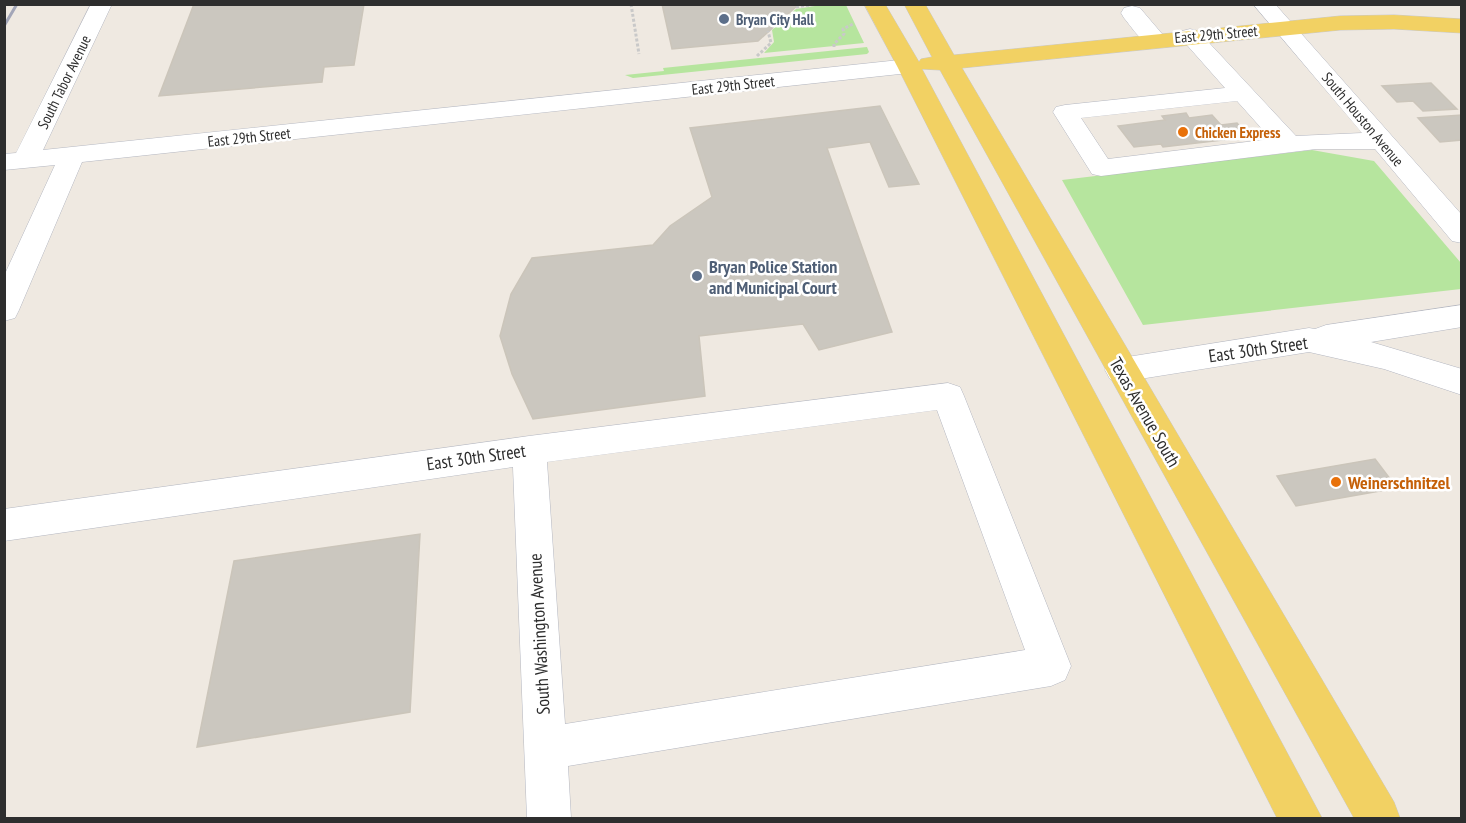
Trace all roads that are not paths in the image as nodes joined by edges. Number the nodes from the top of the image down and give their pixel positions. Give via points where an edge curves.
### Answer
1 (102, 4) edge
2 (874, 4) edge
3 (914, 4) edge
4 (1263, 4) edge
5 (1132, 13) dead end
6 (1461, 26) edge
7 (1286, 28) junction
8 (1190, 36) junction
9 (1155, 40) junction
10 (947, 62) junction
11 (909, 66) junction
12 (1241, 93) junction
13 (1382, 141) junction
14 (1290, 144) junction
15 (72, 156) junction
16 (15, 161) edge
17 (1461, 234) edge
18 (4, 310) edge
19 (1461, 316) edge
20 (1309, 340) junction
21 (1121, 370) junction
22 (1461, 382) edge
23 (529, 450) junction
24 (4, 525) edge
25 (545, 748) junction
26 (549, 819) edge
27 (1300, 819) edge
28 (1378, 819) edge

1 - 16 street, South Tabor Avenue
2 - 11 main road
3 - 10 main road, Texas Avenue South
4 - 7 street, South Houston Avenue
5 - 9 street
6 - 7 main road, East 29th Street via 1394,22
7 - 8 main road, East 29th Street
7 - 13 street, South Houston Avenue
8 - 9 main road, East 29th Street
8 - 12 street
9 - 10 main road, East 29th Street
10 - 11 main road, East 29th Street
10 - 21 main road, Texas Avenue South
11 - 15 street, East 29th Street
11 - 27 main road
12 - 14 street
12 - 14 street via 1113,107 1089,128 1112,160 1270,142
13 - 14 street
13 - 17 street, South Houston Avenue
15 - 16 street, East 29th Street
15 - 18 street
19 - 20 street
20 - 21 street, East 30th Street
20 - 22 street, East 30th Street via 1386,357
21 - 28 main road, Texas Avenue South
23 - 24 street, East 30th Street
23 - 25 street, South Washington Avenue
23 - 25 street, East 30th Street via 948,396 1051,666
25 - 26 street, South Washington Avenue

